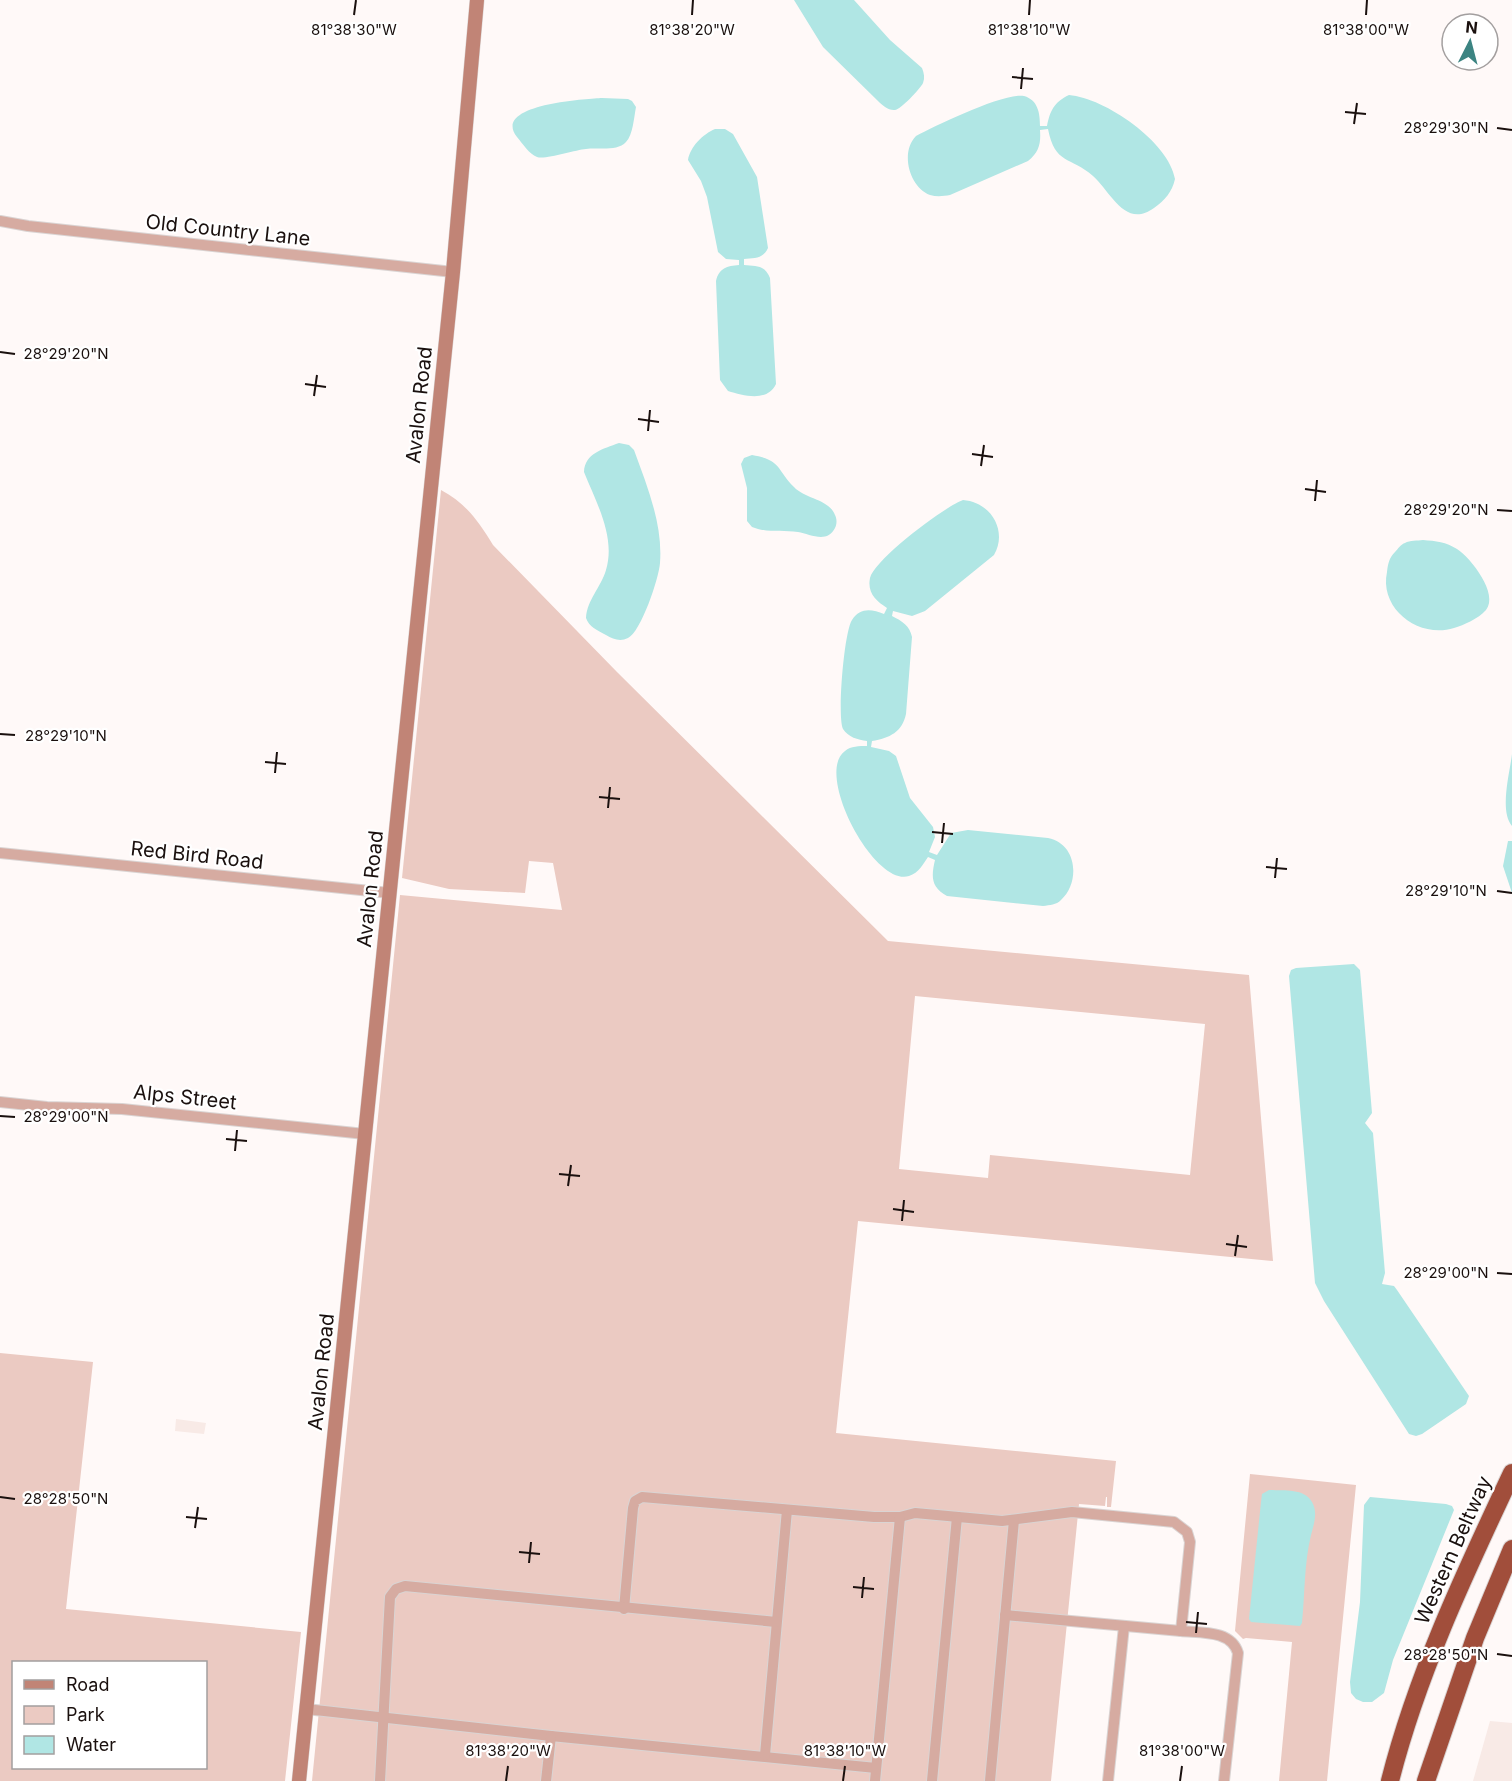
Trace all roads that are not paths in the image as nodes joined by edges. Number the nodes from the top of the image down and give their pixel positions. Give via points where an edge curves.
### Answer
1 (477, 0) edge
2 (0, 221) edge
3 (453, 272) junction
4 (0, 854) edge
5 (390, 893) junction
6 (0, 1102) edge
7 (365, 1134) junction
8 (1512, 1473) edge
9 (787, 1510) junction
10 (900, 1517) junction
11 (957, 1517) junction
12 (1014, 1520) junction
13 (1512, 1549) edge
14 (624, 1608) junction
15 (1005, 1615) junction
16 (776, 1622) junction
17 (1124, 1626) junction
18 (1181, 1631) junction
19 (306, 1709) junction
20 (382, 1718) junction
21 (551, 1736) junction
22 (1400, 1743) junction
23 (765, 1755) junction
24 (876, 1767) junction
25 (299, 1781) edge
26 (380, 1781) edge
27 (546, 1781) edge
28 (875, 1781) edge
29 (932, 1781) edge
30 (990, 1781) edge
31 (1108, 1781) edge
32 (1224, 1781) edge
33 (1384, 1781) edge
34 (1390, 1781) edge
35 (1426, 1781) edge

1 - 3 main road, Avalon Road
2 - 3 street, Old Country Lane
3 - 5 main road, Avalon Road
4 - 5 street, Red Bird Road
5 - 7 main road, Avalon Road
6 - 7 street, Alps Street via 122,1109
7 - 19 main road, Avalon Road
8 - 22 highway, Western Beltway via 1429,1660
9 - 10 street
9 - 14 street via 642,1497 633,1508
9 - 16 street
10 - 11 street
10 - 24 street
11 - 12 street
11 - 29 street
12 - 15 street
12 - 18 street via 1072,1512 1174,1522 1187,1532 1190,1542
13 - 35 highway via 1475,1638
14 - 16 street
14 - 20 street via 405,1586 396,1589 390,1597
15 - 17 street
15 - 30 street
16 - 23 street
17 - 18 street
17 - 31 street
18 - 32 street via 1220,1635 1236,1646
19 - 20 street
19 - 25 main road, Avalon Road
20 - 21 street
20 - 26 street
21 - 23 street
21 - 27 street
22 - 33 highway
22 - 34 highway, Western Beltway
23 - 24 street
24 - 28 street

